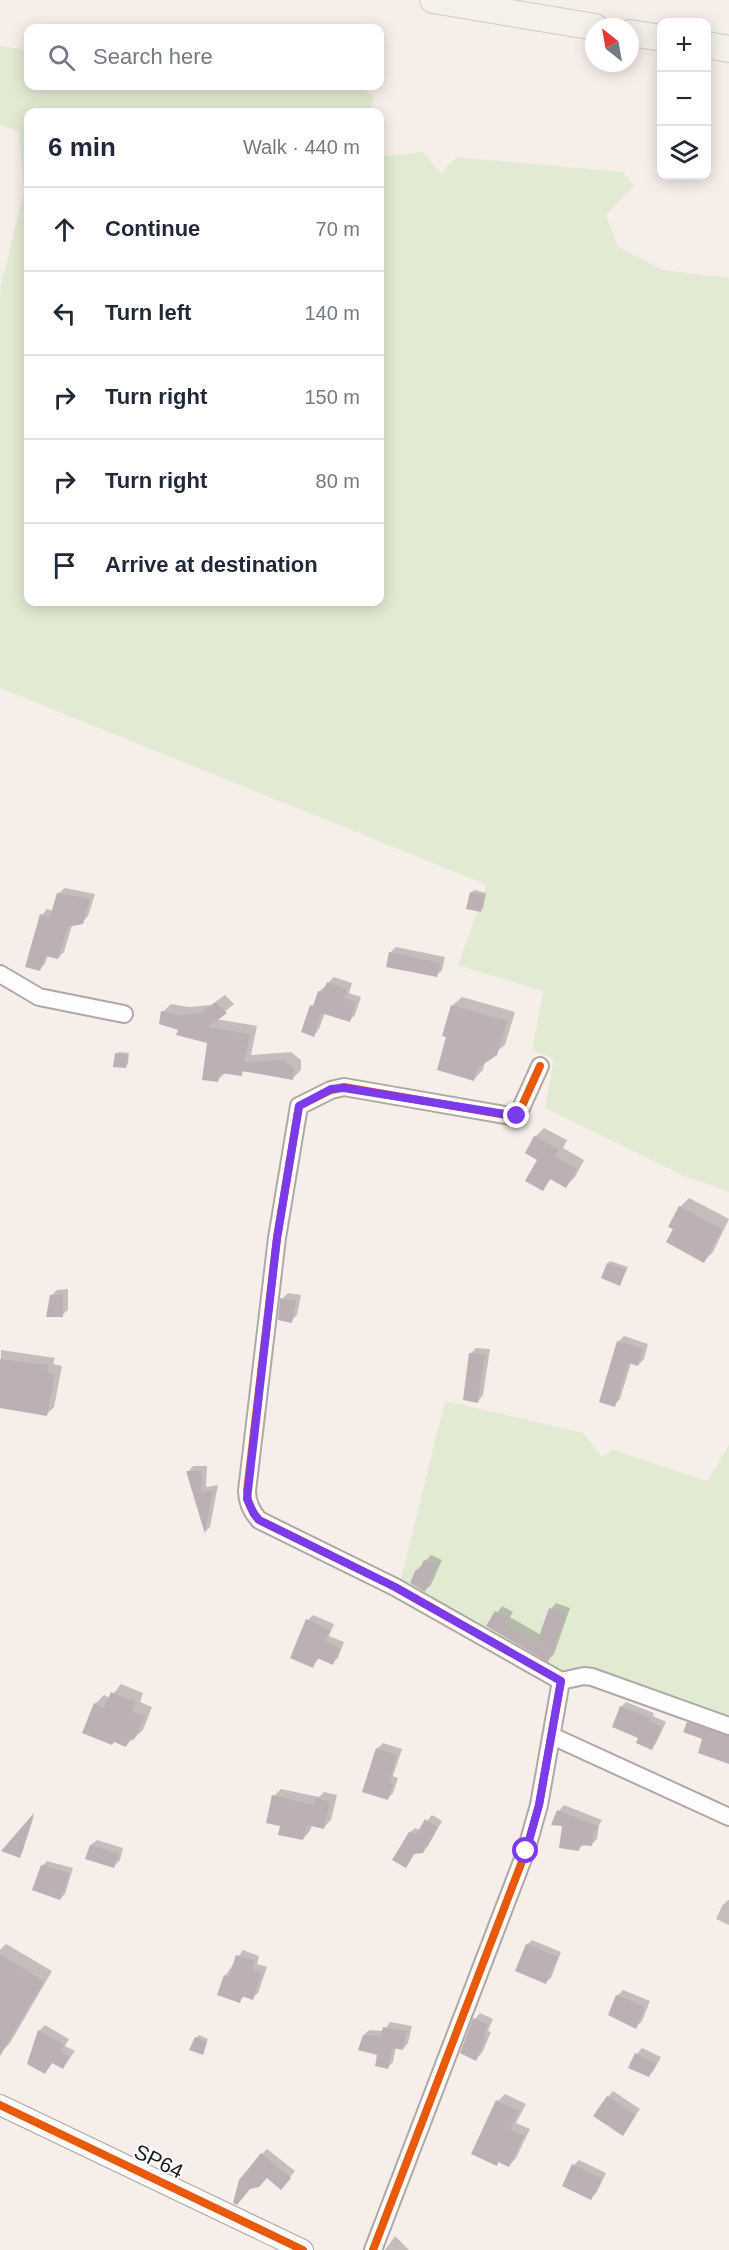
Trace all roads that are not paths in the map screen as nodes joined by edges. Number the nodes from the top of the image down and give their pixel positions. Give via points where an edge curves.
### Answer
1 (433, 0) edge
2 (585, 25) edge
3 (639, 34) edge
4 (657, 37) edge
5 (711, 46) edge
6 (729, 49) edge
7 (0, 974) edge
8 (124, 1014) dead end
9 (540, 1066) dead end
10 (561, 1681) junction
11 (729, 1726) edge
12 (552, 1736) junction
13 (729, 1817) edge
14 (0, 2105) edge
15 (303, 2250) edge
16 (373, 2250) edge

1 - 2 main road
3 - 4 main road
5 - 6 main road
7 - 8 street via 39,997
9 - 10 street via 517,1116 344,1088 331,1089 299,1106 277,1238 247,1499 259,1520 395,1587
10 - 11 street via 592,1677
10 - 12 street
12 - 13 street
12 - 16 street via 526,1851
14 - 15 street, SP64 / SP64

